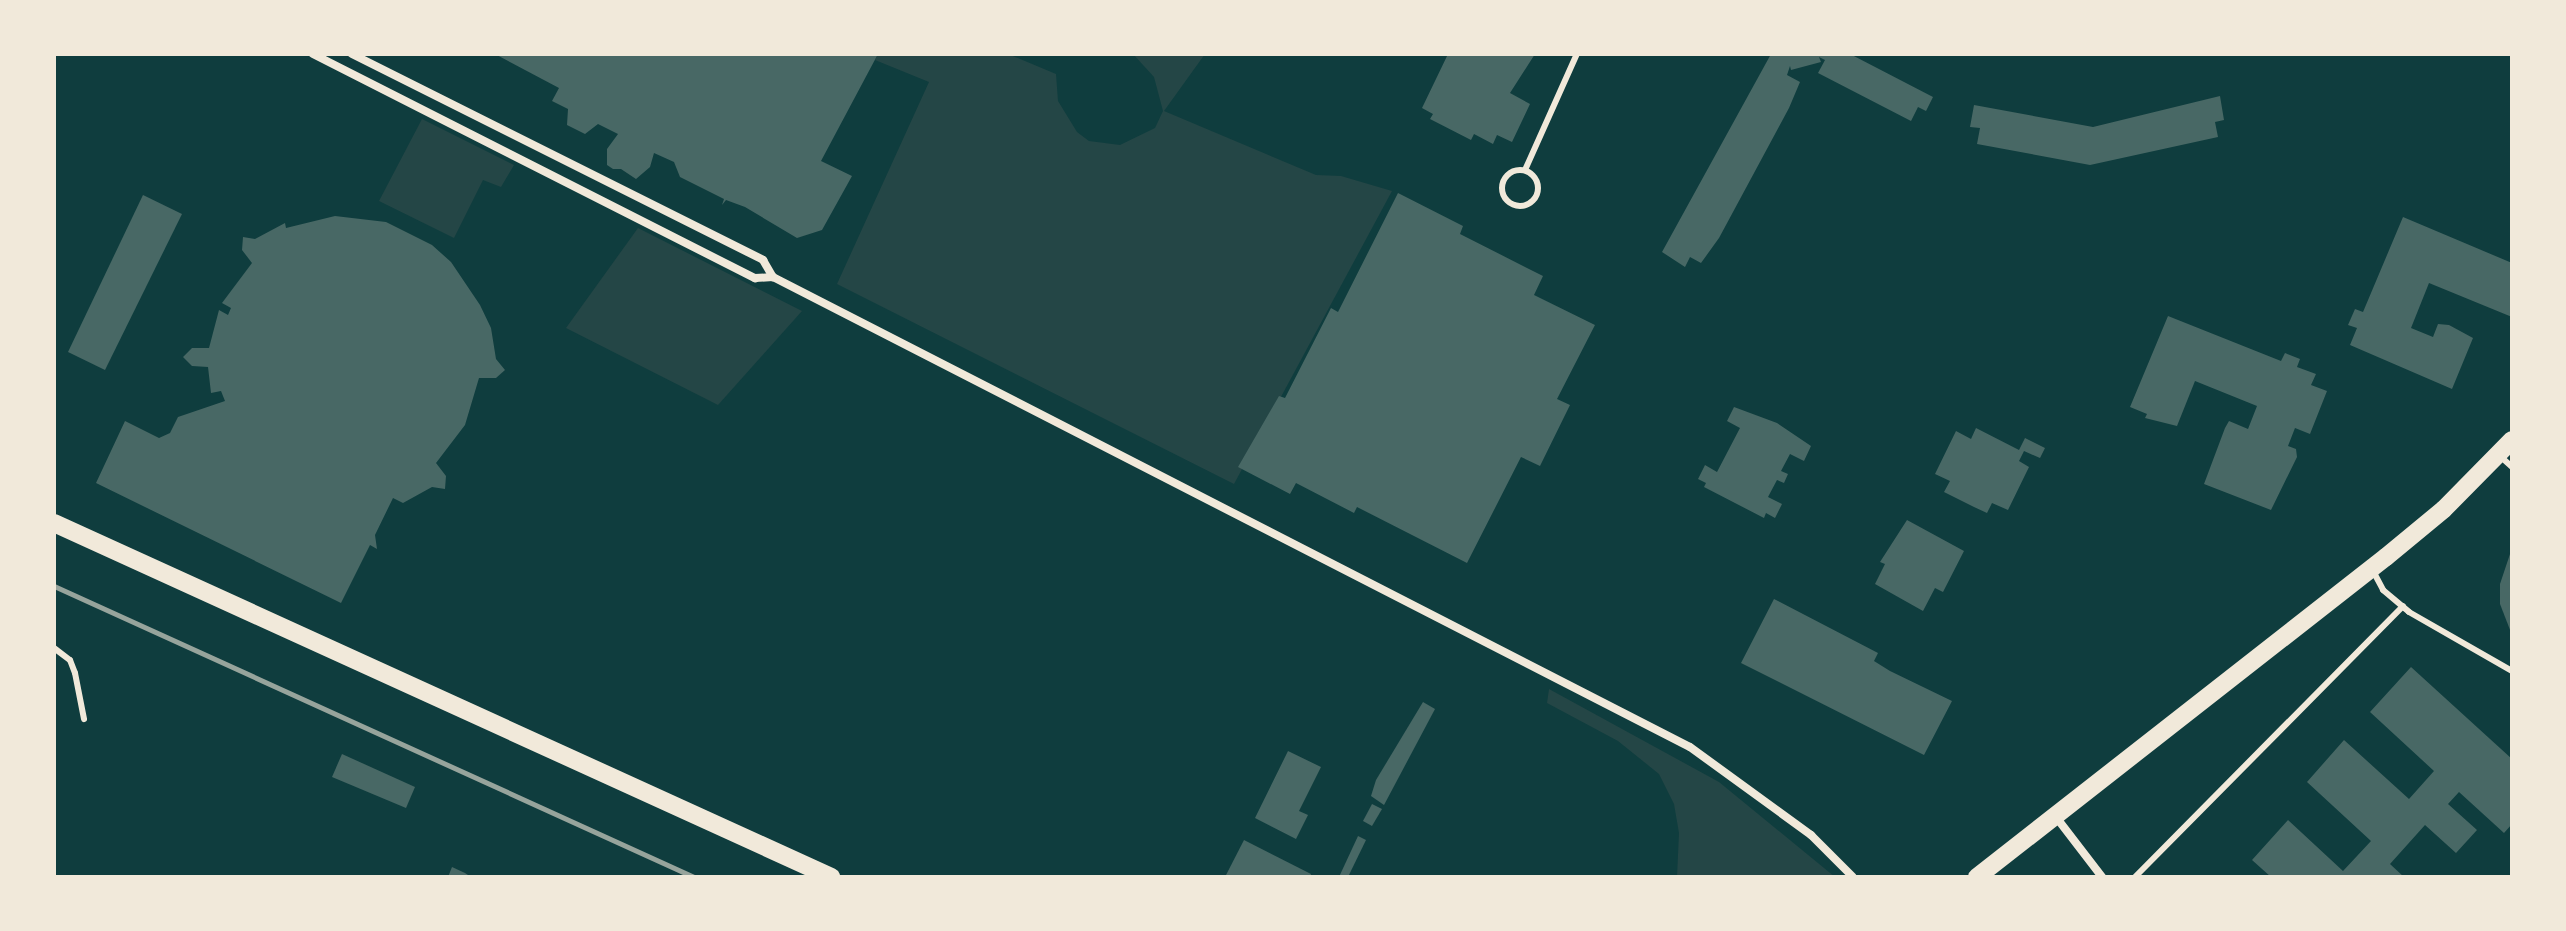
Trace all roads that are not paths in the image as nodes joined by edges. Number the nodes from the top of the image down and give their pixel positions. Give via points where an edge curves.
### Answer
1 (313, 54) edge
2 (352, 54) edge
3 (1577, 54) edge
4 (1525, 170) junction
5 (773, 277) junction
6 (2512, 440) edge
7 (2505, 461) edge
8 (54, 523) edge
9 (2372, 568) junction
10 (2403, 606) junction
11 (54, 648) edge
12 (2512, 671) edge
13 (84, 719) dead end
14 (2055, 815) junction
15 (831, 877) edge
16 (1853, 877) edge
17 (1977, 877) edge
18 (2102, 877) edge
19 (2135, 877) edge

1 - 5 street via 755,278
2 - 5 street via 763,260
3 - 4 lane
4 - 4 lane via 1513,171 1504,180 1502,192 1514,206 1531,203 1538,194 1535,177
5 - 16 street via 1690,747 1811,835
6 - 7 main road
7 - 9 main road
8 - 15 main road
9 - 10 lane via 2383,590
9 - 14 main road
10 - 12 lane
10 - 19 lane
11 - 13 lane via 70,660
14 - 17 main road
14 - 18 street

